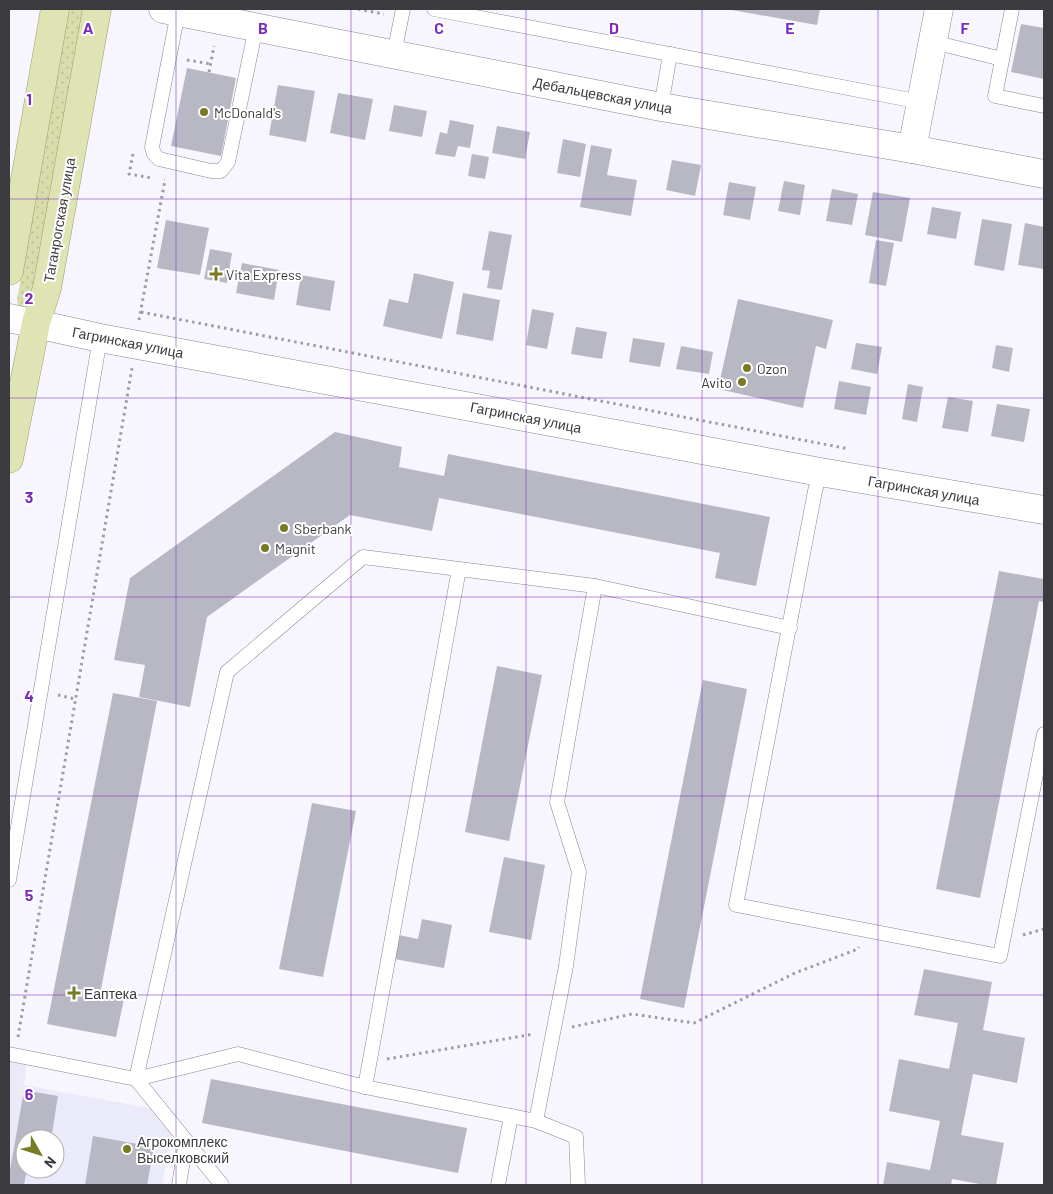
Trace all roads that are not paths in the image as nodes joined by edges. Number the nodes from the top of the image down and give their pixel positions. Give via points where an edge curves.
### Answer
1 (55, 9) edge
2 (97, 9) edge
3 (434, 9) edge
4 (939, 9) edge
5 (1012, 9) edge
6 (183, 11) edge
7 (402, 13) edge
8 (256, 27) junction
9 (933, 42) junction
10 (394, 54) junction
11 (670, 54) junction
12 (1002, 59) junction
13 (921, 102) junction
14 (1044, 106) edge
15 (662, 107) junction
16 (912, 149) junction
17 (1044, 174) edge
18 (9, 270) edge
19 (9, 318) edge
20 (36, 324) junction
21 (100, 338) junction
22 (9, 459) edge
23 (820, 472) junction
24 (1044, 510) edge
25 (459, 569) junction
26 (595, 586) junction
27 (790, 628) junction
28 (1044, 734) edge
29 (9, 880) edge
30 (12, 1054) edge
31 (136, 1079) junction
32 (365, 1088) junction
33 (511, 1116) junction
34 (536, 1121) junction
35 (186, 1141) junction
36 (179, 1185) edge
37 (222, 1185) edge
38 (498, 1185) edge
39 (578, 1185) edge

1 - 18 main road
2 - 20 main road, Таганрогская улица via 47,288
3 - 11 lane
4 - 9 street
5 - 12 lane
6 - 8 street, Дебальцевская улица
6 - 8 lane via 152,147 159,159 211,171 221,171 228,162
7 - 10 lane
8 - 10 street, Дебальцевская улица
9 - 12 lane
9 - 13 street
10 - 15 street, Дебальцевская улица
11 - 13 lane
11 - 15 lane
12 - 14 lane via 995,96
13 - 16 street
15 - 16 street, Дебальцевская улица
16 - 17 street, Дебальцевская улица
19 - 20 street, Гагринская улица
20 - 21 street, Гагринская улица
20 - 22 main road, Таганрогская улица
21 - 23 street, Гагринская улица
21 - 29 lane
23 - 24 street, Гагринская улица
23 - 27 lane
25 - 26 lane
25 - 31 lane via 363,557 227,672
25 - 32 lane
26 - 27 lane
26 - 34 lane via 557,802 579,872 566,966
27 - 28 lane via 736,905 1000,956
30 - 31 lane
31 - 32 lane via 238,1054
31 - 35 lane
32 - 33 lane
33 - 34 lane
33 - 38 lane
34 - 39 lane via 576,1137
35 - 36 lane
35 - 37 lane

